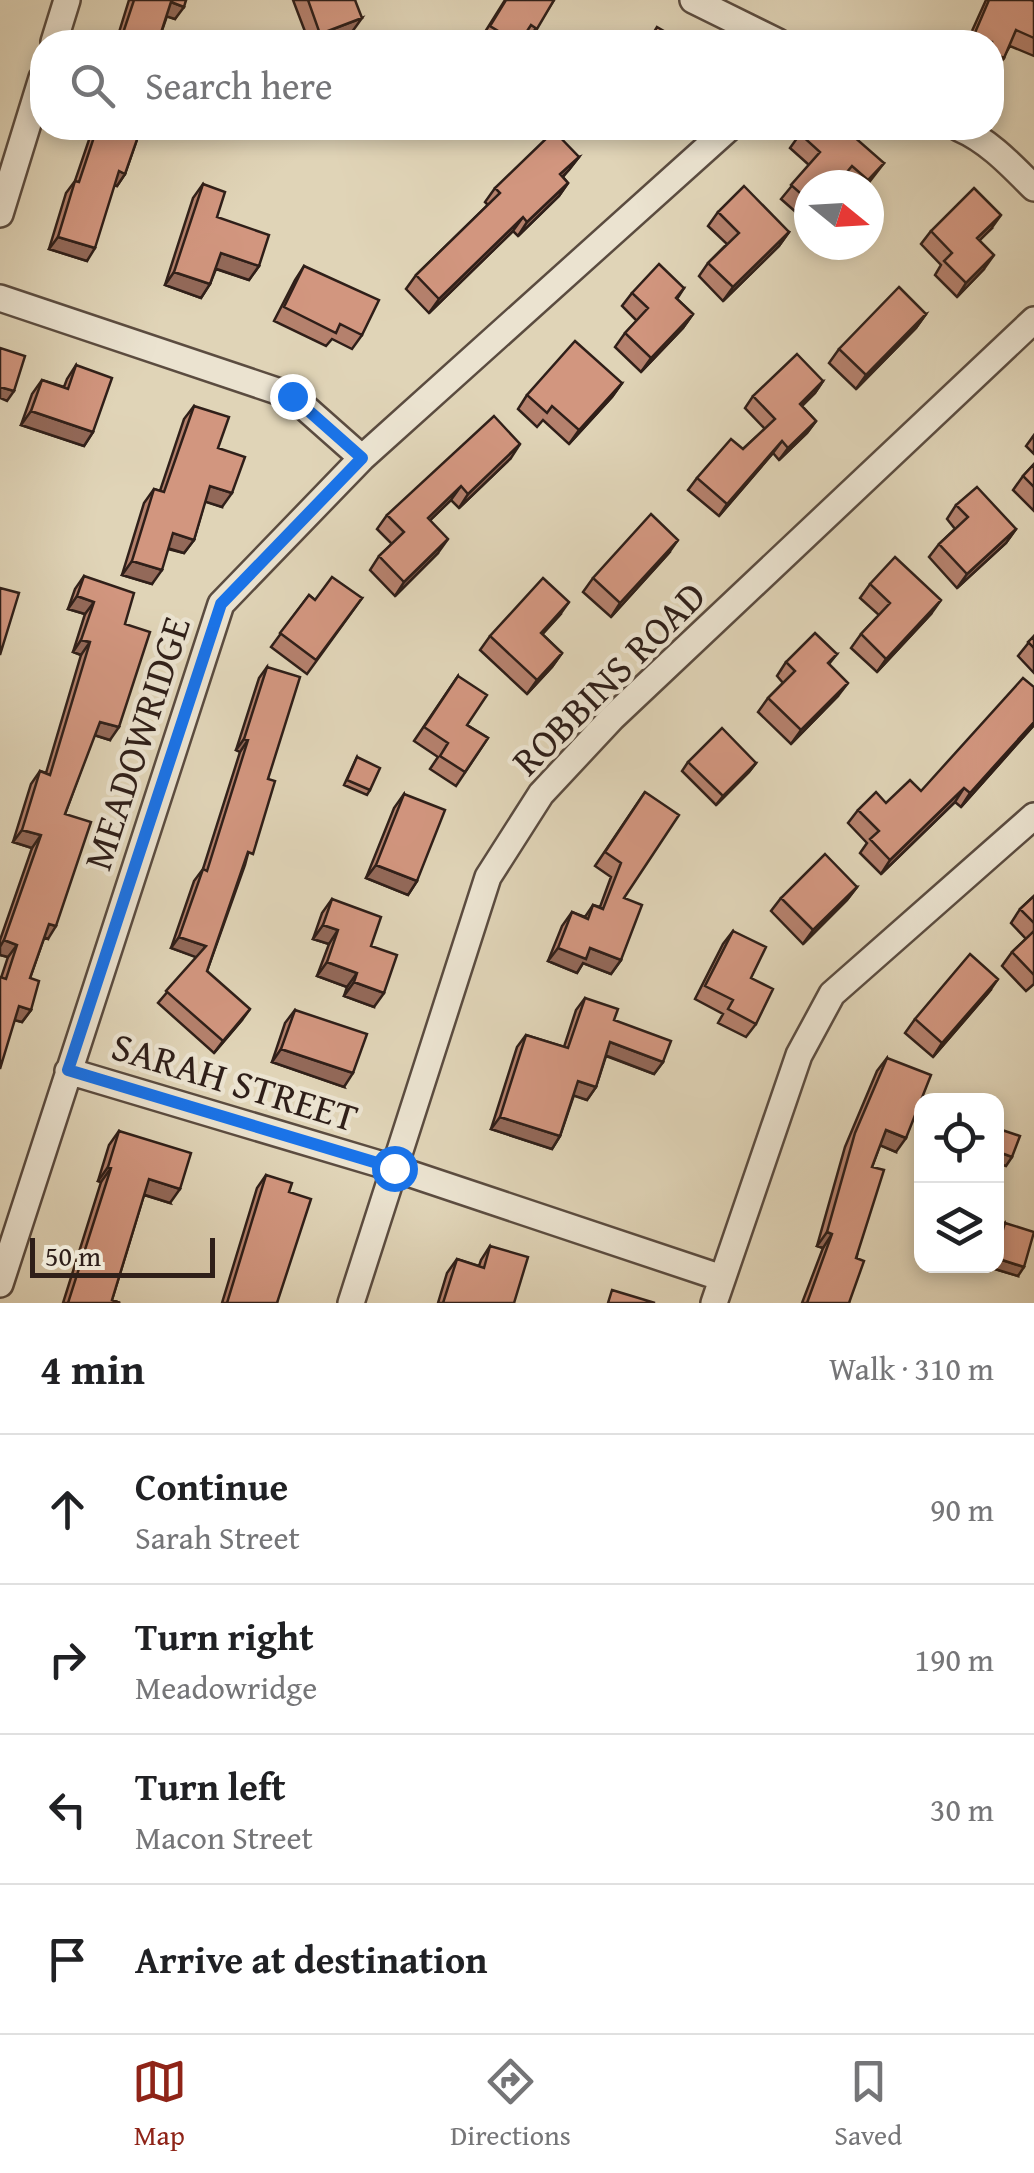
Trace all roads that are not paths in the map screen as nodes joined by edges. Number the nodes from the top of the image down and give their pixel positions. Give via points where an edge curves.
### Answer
1 (67, 0) edge
2 (693, 0) edge
3 (58, 30) edge
4 (754, 30) edge
5 (30, 117) edge
6 (716, 140) edge
7 (982, 140) edge
8 (1034, 188) edge
9 (0, 214) edge
10 (0, 298) edge
11 (1034, 320) edge
12 (362, 458) junction
13 (1034, 816) edge
14 (68, 1070) junction
15 (394, 1168) junction
16 (722, 1278) junction
17 (0, 1284) edge
18 (352, 1303) edge
19 (714, 1303) edge

1 - 3 street
2 - 4 street
5 - 9 street
6 - 12 street, MEADOWRIDGE
7 - 8 street
10 - 12 street via 292,396
11 - 15 street, ROBBINS ROAD via 612,718 541,794 488,878
12 - 14 street, MEADOWRIDGE via 221,604
13 - 16 street via 832,994 799,1055
14 - 15 street, SARAH STREET
14 - 17 street, MEADOWRIDGE
15 - 16 street, SARAH STREET
15 - 18 street, ROBBINS ROAD
16 - 19 street

